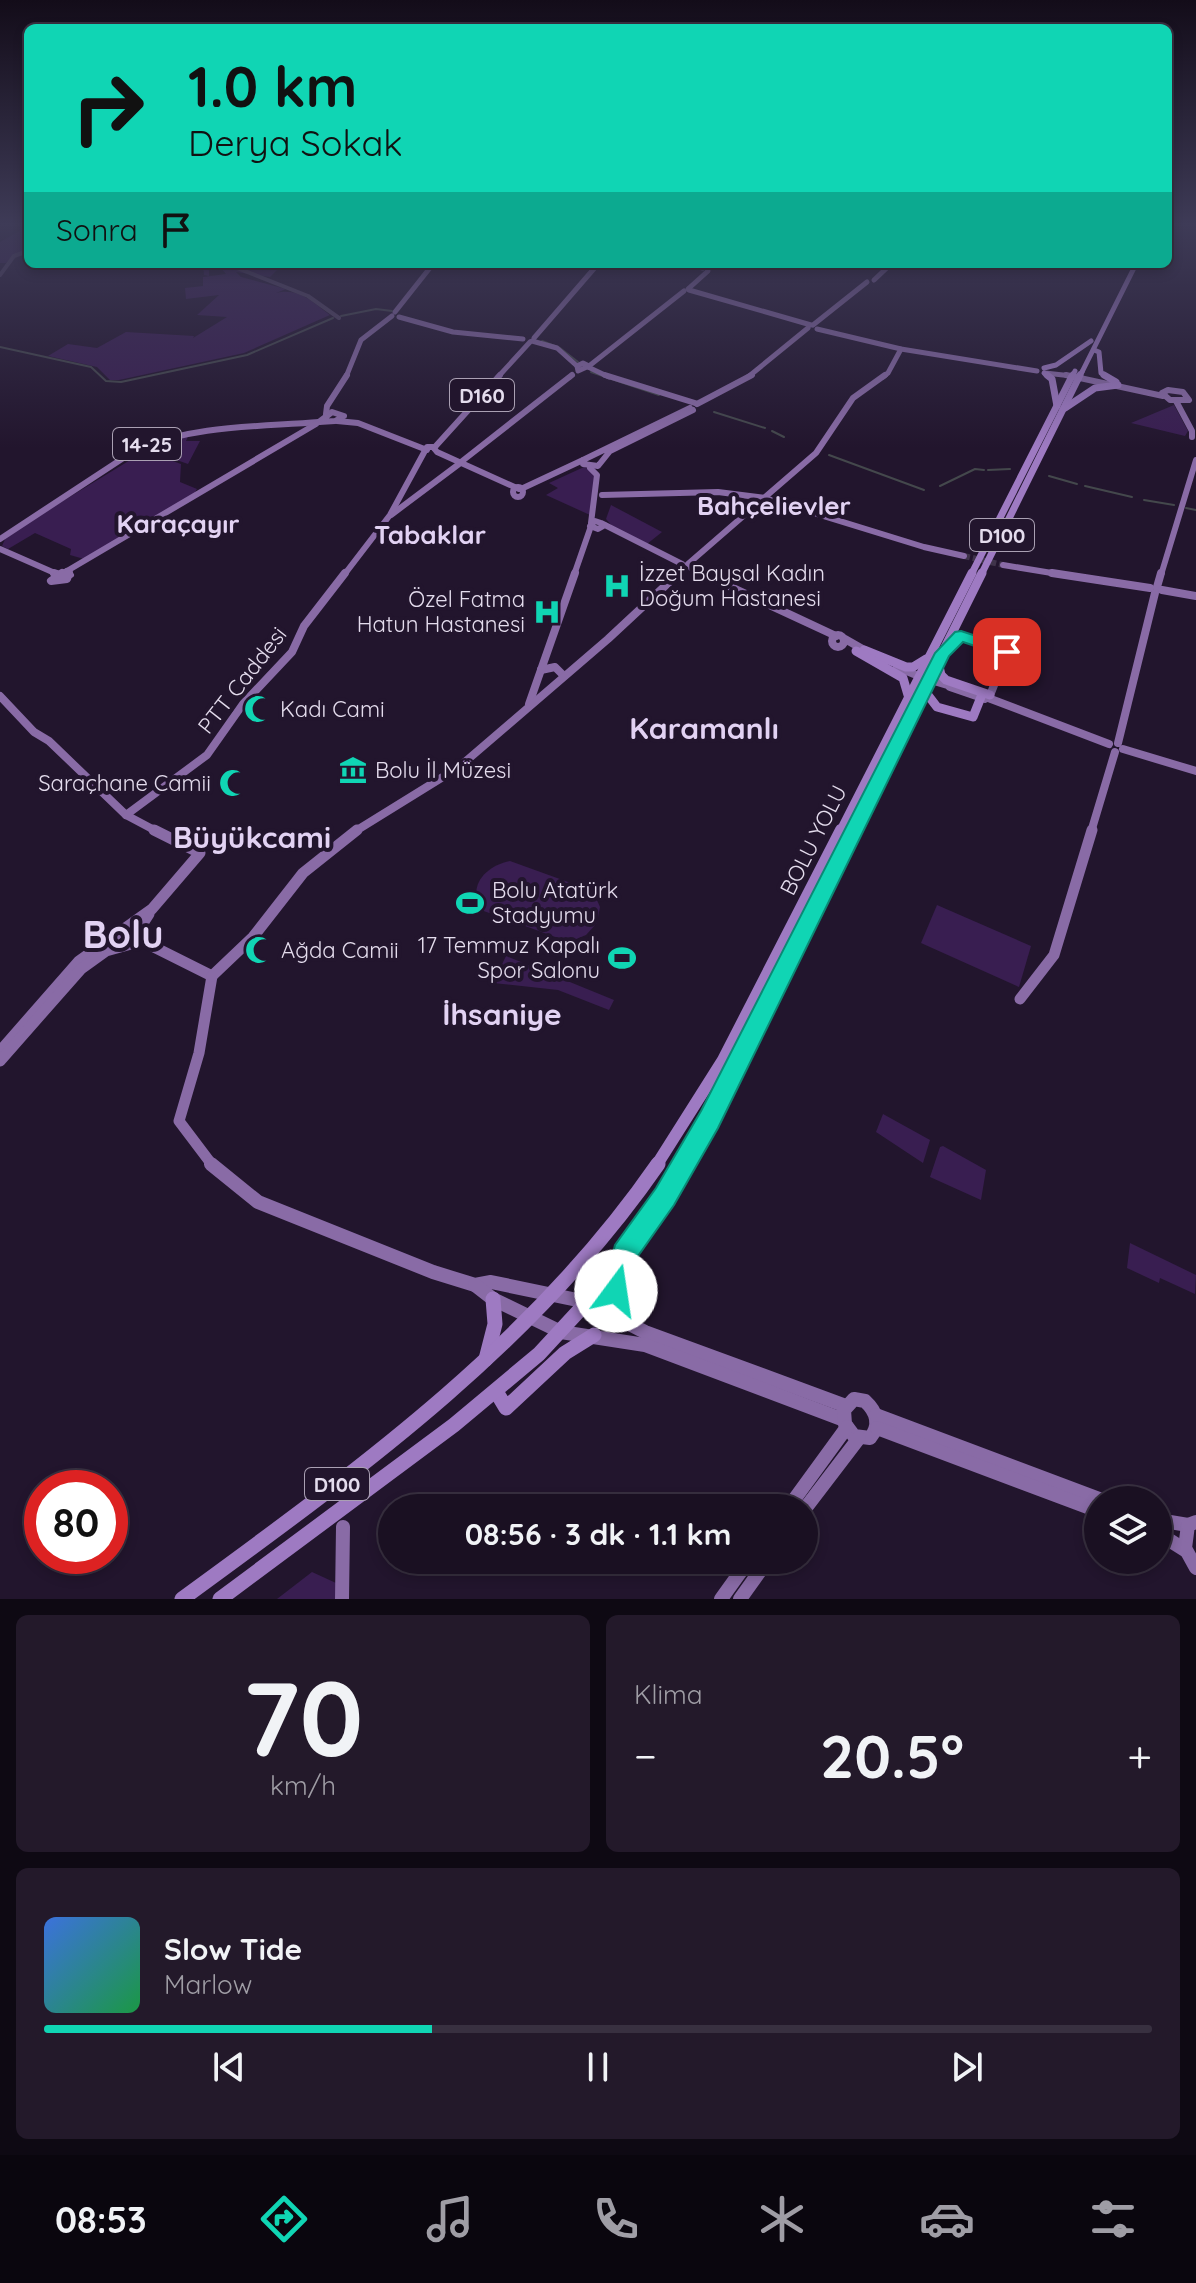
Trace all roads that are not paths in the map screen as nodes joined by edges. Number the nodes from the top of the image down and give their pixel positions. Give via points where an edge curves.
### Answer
1 (312, 299) edge
2 (409, 299) edge
3 (565, 299) edge
4 (568, 299) edge
5 (674, 299) edge
6 (716, 299) edge
7 (849, 299) edge
8 (1114, 299) edge
9 (1117, 299) edge
10 (398, 314) junction
11 (339, 318) dead end
12 (813, 327) junction
13 (529, 339) junction
14 (1091, 341) junction
15 (901, 349) junction
16 (1094, 350) junction
17 (583, 367) junction
18 (1028, 368) junction
19 (1042, 370) junction
20 (1077, 375) junction
21 (1117, 384) junction
22 (1163, 394) junction
23 (1189, 395) junction
24 (1176, 401) junction
25 (694, 406) junction
26 (1060, 408) junction
27 (341, 412) junction
28 (320, 421) junction
29 (337, 421) junction
30 (1196, 429) edge
31 (1194, 437) edge
32 (1196, 445) edge
33 (430, 449) junction
34 (1196, 460) edge
35 (586, 462) junction
36 (460, 463) junction
37 (601, 463) junction
38 (522, 490) junction
39 (602, 498) junction
40 (765, 498) junction
41 (390, 515) junction
42 (597, 526) junction
43 (0, 536) edge
44 (0, 552) edge
45 (964, 556) tunnel mouth
46 (1003, 565) tunnel mouth
47 (685, 567) junction
48 (1156, 590) junction
49 (1196, 596) edge
50 (957, 635) junction
51 (838, 640) junction
52 (859, 650) junction
53 (928, 658) junction
54 (940, 658) junction
55 (541, 670) junction
56 (914, 675) dead end
57 (564, 676) junction
58 (930, 684) junction
59 (0, 696) edge
60 (535, 696) junction
61 (908, 697) junction
62 (987, 697) junction
63 (937, 707) junction
64 (908, 722) junction
65 (1116, 747) junction
66 (1196, 771) edge
67 (126, 815) junction
68 (152, 909) junction
69 (120, 931) junction
70 (139, 938) junction
71 (126, 945) junction
72 (212, 976) junction
73 (1020, 999) dead end
74 (0, 1051) edge
75 (0, 1061) edge
76 (624, 1254) junction
77 (475, 1285) junction
78 (551, 1294) junction
79 (493, 1299) junction
80 (587, 1302) junction
81 (529, 1317) junction
82 (625, 1323) junction
83 (561, 1332) junction
84 (594, 1335) junction
85 (486, 1360) junction
86 (497, 1393) junction
87 (846, 1418) junction
88 (877, 1422) junction
89 (859, 1438) junction
90 (797, 1494) edge
91 (816, 1494) edge
92 (1084, 1494) edge
93 (1084, 1505) edge
94 (1192, 1523) edge
95 (1172, 1524) edge
96 (343, 1527) dead end
97 (1172, 1542) edge
98 (1186, 1551) junction
99 (1196, 1568) edge
100 (739, 1574) edge
101 (758, 1574) edge
102 (182, 1599) edge
103 (220, 1599) edge
104 (342, 1599) edge
105 (721, 1599) edge
106 (740, 1599) edge

1 - 11 street
2 - 10 main road
3 - 13 main road, D160
4 - 13 main road, D160
5 - 17 main road
6 - 12 main road
7 - 12 main road
8 - 14 highway
9 - 16 highway
10 - 13 main road via 410,322 464,334
10 - 27 main road via 366,342 333,404
10 - 28 main road via 361,340 352,367
12 - 15 main road
12 - 18 main road
12 - 25 main road via 751,380
13 - 17 main road via 553,346
13 - 33 main road, D160
13 - 33 main road, D160
14 - 19 highway
14 - 20 highway
15 - 18 main road
15 - 40 main road via 888,373 853,398 816,453
16 - 20 highway
16 - 21 highway via 1099,352 1101,373
17 - 25 main road via 614,385
17 - 36 main road
18 - 19 main road
19 - 20 main road
19 - 21 main road
19 - 26 highway via 1052,379
20 - 21 main road
20 - 26 highway, D100
21 - 22 main road
21 - 26 highway via 1095,388
22 - 23 main road
22 - 24 main road
23 - 24 main road
23 - 30 main road
24 - 31 main road
25 - 35 main road
25 - 37 main road via 610,451
26 - 50 highway, D100
26 - 53 highway, BOLU YOLU / D100
27 - 28 main road, 14-25
27 - 29 main road via 344,416
27 - 33 main road
28 - 29 main road, 14-25
28 - 43 main road, 14-25 via 162,438
28 - 43 main road, 14-25 via 160,435
28 - 44 main road via 241,475 72,571 54,576
29 - 33 main road, 14-25 via 358,423
31 - 32 main road via 1190,441
33 - 36 main road
33 - 41 main road via 407,479
34 - 48 main road
35 - 37 main road
35 - 38 main road
35 - 42 main road via 597,475
36 - 38 main road
36 - 38 main road via 504,484 511,493
36 - 41 main road
37 - 39 main road
39 - 40 main road via 718,492
39 - 42 main road
40 - 45 main road
40 - 47 main road
41 - 67 main road, PTT Caddesi via 304,626 292,652 243,704 207,755
42 - 47 main road
42 - 47 main road
42 - 55 main road via 581,550
46 - 48 main road
47 - 51 main road
47 - 51 main road
47 - 57 main road
48 - 49 main road
48 - 65 main road
50 - 54 main road
50 - 62 main road via 1007,652
51 - 52 main road
52 - 53 highway via 906,667
52 - 56 main road
52 - 61 highway via 905,679
53 - 61 highway, BOLU YOLU / D100
54 - 58 highway, D100
54 - 62 highway via 946,680
55 - 57 main road via 555,667
55 - 60 main road
57 - 60 main road
58 - 62 main road
58 - 63 highway
58 - 64 highway, D100
59 - 67 main road
60 - 72 main road via 459,767 353,832 303,873 253,937
61 - 78 highway, BOLU YOLU / D100 via 693,1113 638,1192
62 - 63 highway via 973,717
62 - 65 main road
63 - 64 highway
64 - 76 highway, D100 via 710,1120
65 - 66 main road
65 - 73 main road via 1054,955
67 - 68 main road via 200,853
68 - 69 main road
68 - 70 main road
69 - 70 main road via 132,929
69 - 71 main road via 115,943
69 - 74 main road via 72,968
70 - 71 main road
70 - 72 main road
71 - 75 main road via 106,951 81,969
72 - 77 main road via 199,1053 179,1121 216,1170 258,1202
76 - 80 highway, D100
76 - 82 highway via 615,1298
77 - 78 main road via 491,1282
77 - 79 main road
78 - 80 main road
78 - 81 highway, D100
79 - 81 main road
79 - 85 highway via 495,1324
80 - 82 main road
80 - 83 highway, D100
81 - 83 main road
81 - 85 highway, D100
82 - 87 main road
83 - 84 main road
83 - 86 highway, D100
84 - 86 highway via 565,1353 506,1408
84 - 87 main road via 645,1345
85 - 102 highway, D100 via 389,1445
86 - 103 highway, D100
87 - 88 main road via 860,1399 870,1405
87 - 89 main road
87 - 90 main road
88 - 89 main road via 870,1438
88 - 92 main road
88 - 93 main road
89 - 91 main road
94 - 95 main road
94 - 98 main road via 1184,1536
96 - 104 main road
97 - 98 main road
98 - 99 main road
100 - 105 main road
101 - 106 main road

